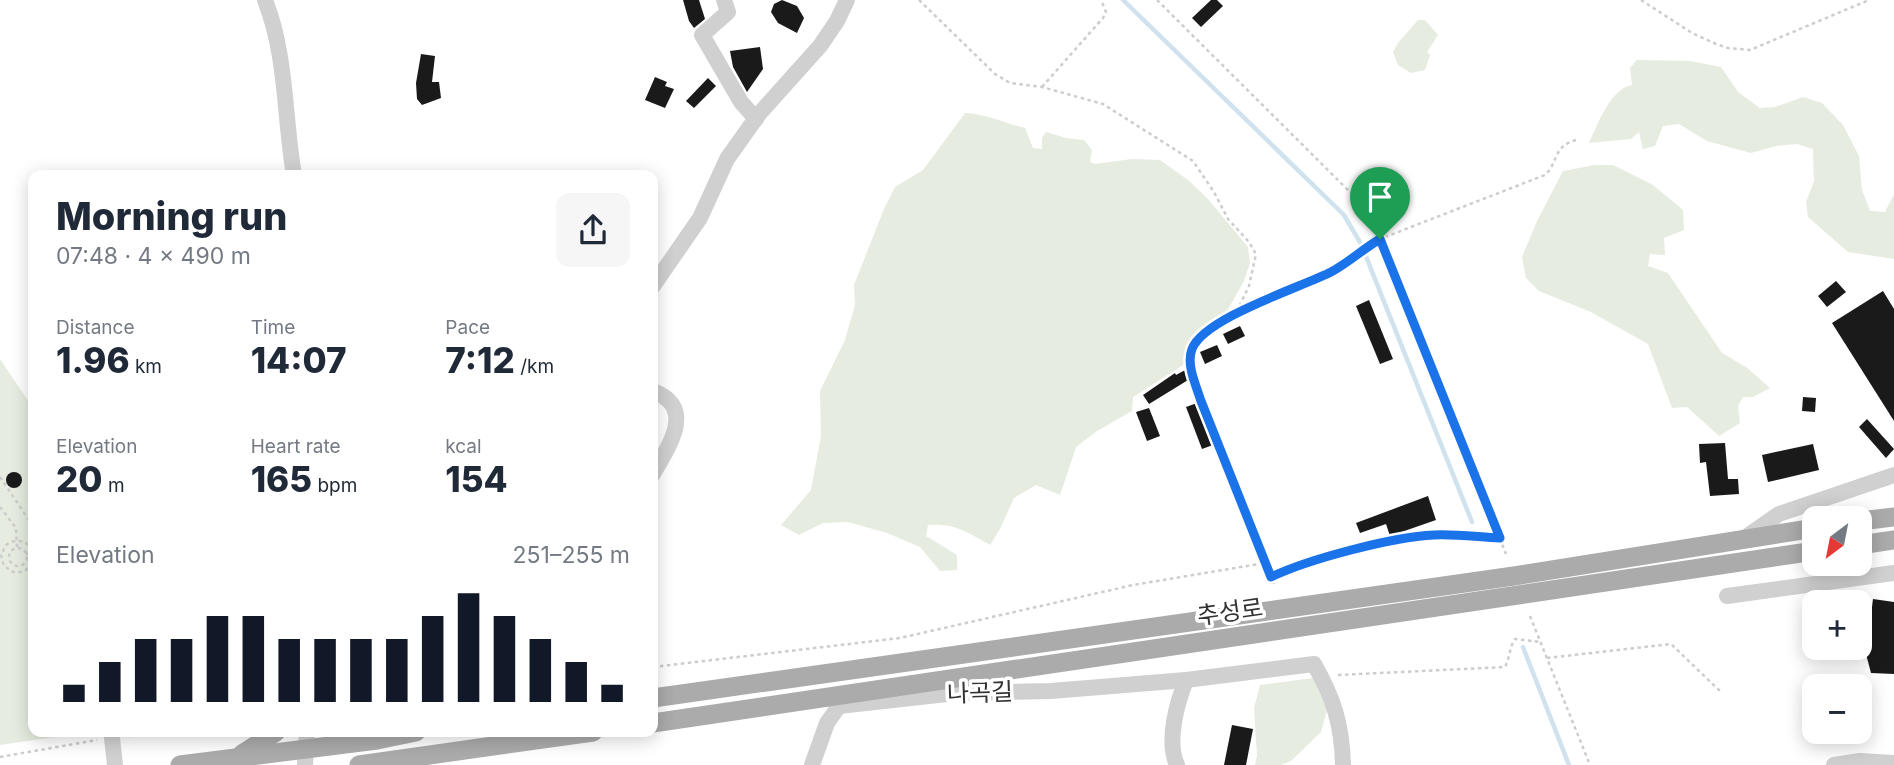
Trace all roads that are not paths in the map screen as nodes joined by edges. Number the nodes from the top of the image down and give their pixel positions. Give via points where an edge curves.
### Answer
1 (265, 0) edge
2 (724, 0) edge
3 (847, 0) edge
4 (756, 119) junction
5 (292, 170) edge
6 (658, 279) edge
7 (658, 394) edge
8 (658, 465) edge
9 (1894, 475) edge
10 (1894, 517) edge
11 (1872, 520) edge
12 (1802, 530) edge
13 (1742, 540) junction
14 (1894, 540) edge
15 (1872, 543) edge
16 (1802, 553) edge
17 (1894, 573) edge
18 (1727, 596) dead end
19 (1186, 680) junction
20 (658, 697) edge
21 (658, 722) edge
22 (268, 737) edge
23 (368, 737) edge
24 (392, 737) edge
25 (558, 737) edge
26 (112, 738) road end
27 (377, 740) junction
28 (306, 748) edge
29 (235, 758) junction
30 (1894, 763) edge
31 (114, 765) edge
32 (180, 765) edge
33 (359, 765) edge
34 (812, 765) edge
35 (1177, 765) edge
36 (1343, 765) edge
37 (1834, 765) edge

1 - 5 street via 282,64
2 - 4 street via 728,12 702,35
3 - 4 street via 820,46
4 - 6 street via 727,159 700,218
7 - 8 street via 676,416 674,436
9 - 13 street via 1779,514
10 - 11 main road
12 - 13 main road, 추성로
13 - 20 main road, 추성로
14 - 15 main road
16 - 21 main road, 추성로
17 - 18 street
19 - 34 street, 나곡길 via 956,693 839,706 827,723
19 - 35 street via 1174,725
19 - 36 street, 나곡길 via 1314,664 1331,695 1342,736
22 - 29 main road
23 - 27 main road
24 - 27 main road
25 - 33 main road
26 - 31 street
27 - 28 main road
28 - 29 main road
29 - 32 main road
30 - 37 street

